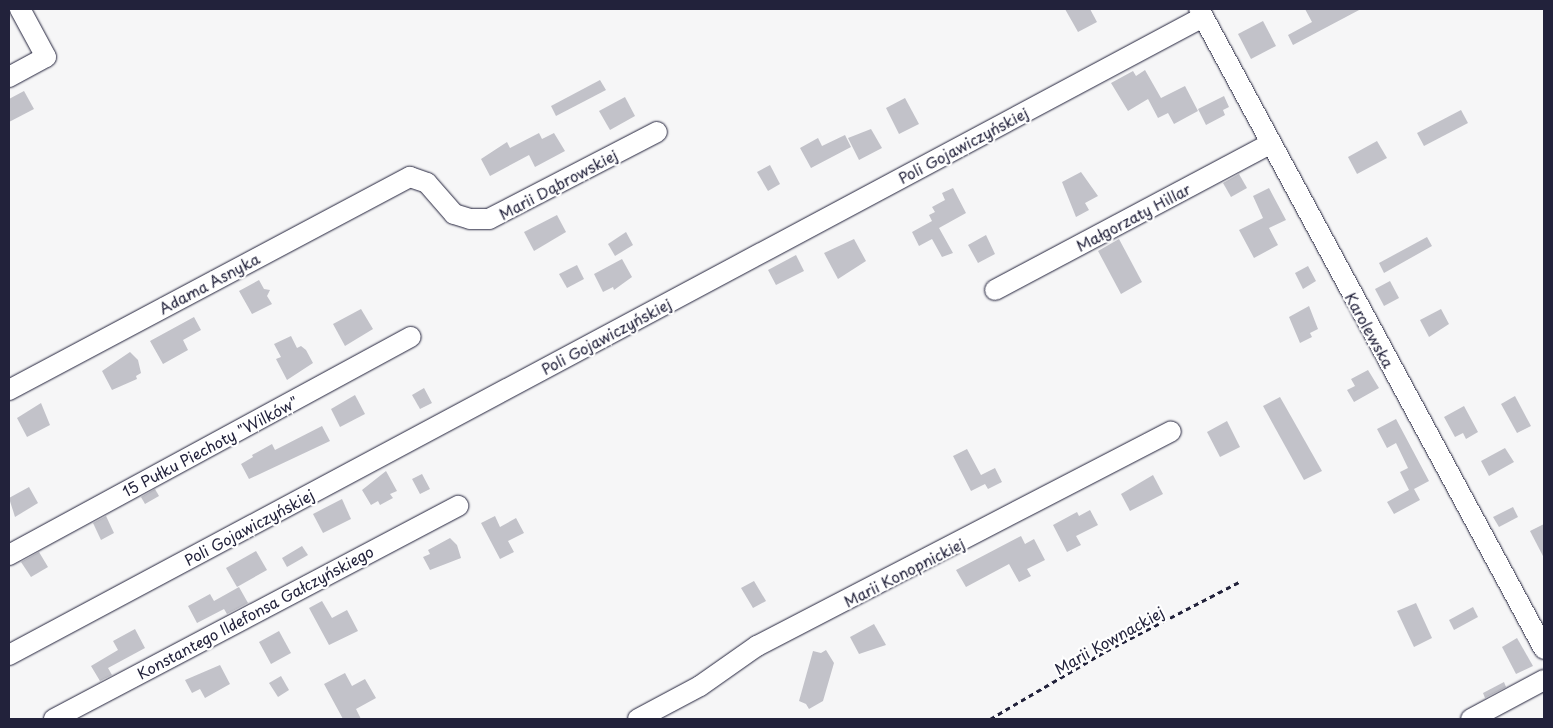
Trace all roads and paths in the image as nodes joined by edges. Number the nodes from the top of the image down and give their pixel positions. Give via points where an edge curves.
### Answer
1 (20, 9) edge
2 (1201, 13) edge
3 (9, 77) edge
4 (657, 132) dead end
5 (1270, 144) junction
6 (410, 177) joint
7 (996, 290) dead end
8 (410, 338) dead end
9 (9, 390) edge
10 (1171, 432) dead end
11 (458, 506) dead end
12 (9, 555) edge
13 (1239, 582) dead end
14 (1544, 649) edge
15 (9, 656) edge
16 (1544, 680) edge
17 (54, 719) edge
18 (639, 719) edge
19 (990, 719) edge
20 (1471, 719) edge

1 - 3 street via 46,57
2 - 5 street, Karolewska
2 - 15 street, Poli Gojawiczyńskiej
4 - 6 street, Marii Dąbrowskiej via 489,219 470,220 454,214 427,183
5 - 7 street, Małgorzaty Hillar
5 - 14 street, Karolewska
6 - 9 street, Adama Asnyka
8 - 12 street, 15 Pułku Piechoty "Wilków"
10 - 18 street, Marii Konopnickiej via 757,646 700,686
11 - 17 street, Konstantego Ildefonsa Gałczyńskiego
13 - 19 path, Marii Kownackiej via 1106,651
16 - 20 street

